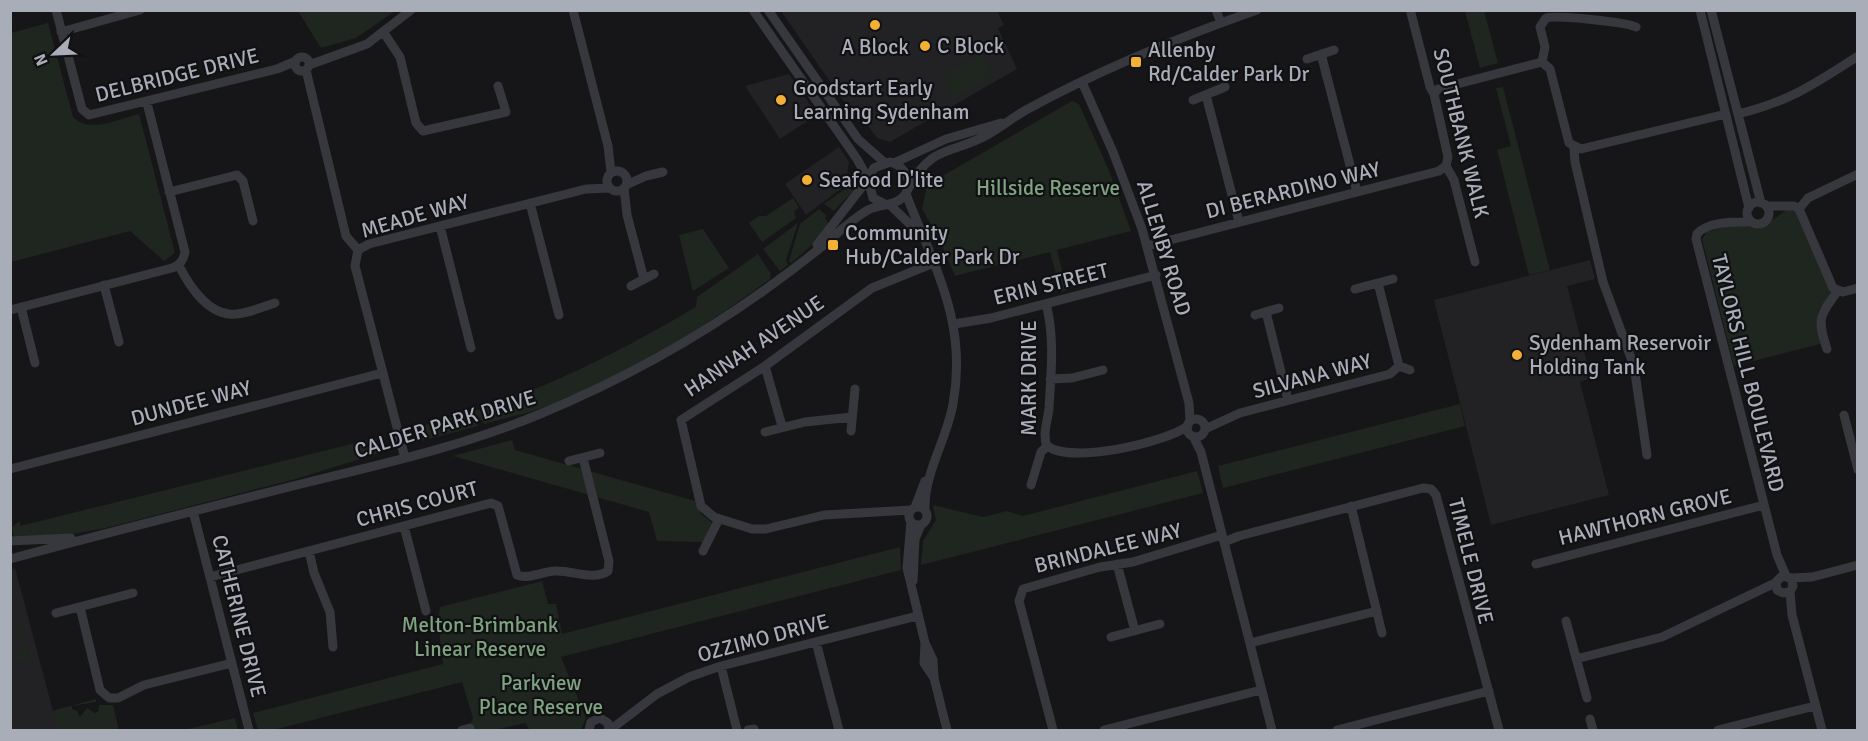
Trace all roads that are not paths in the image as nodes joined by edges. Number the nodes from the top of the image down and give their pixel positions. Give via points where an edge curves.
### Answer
1 (56, 10) edge
2 (140, 10) edge
3 (411, 10) edge
4 (573, 10) edge
5 (753, 10) edge
6 (768, 10) edge
7 (1218, 10) edge
8 (1257, 10) edge
9 (1700, 10) edge
10 (1711, 10) edge
11 (1411, 13) dead end
12 (1223, 22) junction
13 (1636, 27) dead end
14 (61, 32) junction
15 (384, 33) junction
16 (1334, 50) dead end
17 (796, 51) junction
18 (1321, 54) junction
19 (1857, 56) edge
20 (786, 58) junction
21 (1307, 59) dead end
22 (1542, 62) junction
23 (302, 65) junction
24 (1079, 83) junction
25 (498, 86) dead end
26 (1224, 87) dead end
27 (1434, 94) junction
28 (1206, 95) junction
29 (1192, 100) dead end
30 (147, 103) junction
31 (836, 108) junction
32 (1726, 114) junction
33 (1738, 114) junction
34 (826, 115) junction
35 (1006, 121) junction
36 (1574, 148) junction
37 (890, 163) junction
38 (1446, 166) junction
39 (663, 172) dead end
40 (615, 173) junction
41 (1857, 174) edge
42 (646, 176) junction
43 (868, 179) junction
44 (619, 188) junction
45 (586, 189) junction
46 (169, 192) junction
47 (1358, 192) junction
48 (906, 193) junction
49 (530, 203) junction
50 (887, 204) junction
51 (1765, 208) junction
52 (1748, 209) junction
53 (1799, 209) junction
54 (253, 221) dead end
55 (1239, 222) junction
56 (1730, 222) junction
57 (1751, 222) junction
58 (440, 226) junction
59 (924, 238) junction
60 (1147, 246) junction
61 (358, 250) junction
62 (806, 259) junction
63 (934, 260) junction
64 (1475, 262) dead end
65 (179, 266) junction
66 (654, 274) dead end
67 (1156, 276) junction
68 (644, 279) junction
69 (1393, 279) dead end
70 (1378, 283) junction
71 (104, 285) junction
72 (631, 286) dead end
73 (1857, 288) edge
74 (1355, 289) dead end
75 (1838, 291) junction
76 (275, 303) dead end
77 (1046, 304) junction
78 (21, 307) junction
79 (1279, 308) dead end
80 (10, 310) edge
81 (1266, 312) junction
82 (559, 315) dead end
83 (1255, 315) dead end
84 (954, 324) junction
85 (119, 342) dead end
86 (471, 348) dead end
87 (1827, 349) dead end
88 (35, 363) dead end
89 (765, 366) junction
90 (1399, 366) junction
91 (1103, 370) dead end
92 (1410, 370) dead end
93 (382, 373) junction
94 (1050, 379) junction
95 (855, 389) dead end
96 (1288, 400) junction
97 (1844, 415) dead end
98 (852, 417) junction
99 (782, 426) junction
100 (1196, 428) junction
101 (851, 431) dead end
102 (765, 432) dead end
103 (1047, 446) junction
104 (600, 453) dead end
105 (1647, 455) dead end
106 (405, 458) junction
107 (583, 458) junction
108 (569, 461) dead end
109 (1857, 463) edge
110 (10, 469) edge
111 (1031, 485) dead end
112 (1764, 505) junction
113 (1351, 506) junction
114 (193, 511) junction
115 (915, 515) junction
116 (719, 519) junction
117 (404, 526) junction
118 (96, 536) junction
119 (1223, 539) junction
120 (10, 541) edge
121 (309, 551) junction
122 (703, 551) dead end
123 (10, 559) edge
124 (1117, 564) junction
125 (1536, 564) dead end
126 (1857, 566) edge
127 (210, 577) junction
128 (1784, 585) junction
129 (133, 592) dead end
130 (80, 607) junction
131 (1377, 610) junction
132 (426, 611) dead end
133 (56, 613) dead end
134 (917, 616) junction
135 (1566, 621) dead end
136 (1160, 624) dead end
137 (1135, 631) junction
138 (1383, 633) dead end
139 (1111, 637) dead end
140 (816, 642) junction
141 (1250, 643) junction
142 (333, 647) dead end
143 (1576, 658) junction
144 (232, 663) junction
145 (721, 666) junction
146 (1261, 690) junction
147 (1489, 691) junction
148 (1587, 698) dead end
149 (1815, 706) junction
150 (1590, 719) dead end
151 (608, 727) edge
152 (249, 730) edge
153 (589, 730) edge
154 (737, 730) edge
155 (839, 730) edge
156 (947, 730) edge
157 (1053, 730) edge
158 (1104, 730) edge
159 (1272, 730) edge
160 (1337, 730) edge
161 (1499, 730) edge
162 (1593, 730) edge
163 (1718, 730) edge
164 (1822, 730) edge

1 - 14 street, DELBRIDGE DRIVE
2 - 14 street
3 - 15 street, DELBRIDGE DRIVE
4 - 40 street
5 - 20 street
6 - 17 street
7 - 12 street
8 - 12 street
9 - 32 street
10 - 33 street
11 - 27 street, SOUTHBANK WALK
12 - 24 street
13 - 22 street via 1628,23 1546,18 1540,27 1545,47
14 - 30 street, DELBRIDGE DRIVE via 85,113 93,116
15 - 23 street, DELBRIDGE DRIVE via 367,44
15 - 25 street via 400,57 416,123 423,131 506,112
16 - 18 street
17 - 20 street
17 - 31 street
18 - 21 street
18 - 47 street
19 - 33 street via 1800,94
20 - 34 street
22 - 27 street via 1438,89
22 - 36 street via 1550,69 1569,143
23 - 30 street, DELBRIDGE DRIVE
23 - 61 street via 346,236
24 - 35 street
24 - 60 street, ALLENBY ROAD via 1124,180
26 - 28 street
27 - 38 street, SOUTHBANK WALK via 1448,157
28 - 29 street
28 - 55 street
30 - 46 street
31 - 34 street
31 - 37 street via 864,147
32 - 36 street
32 - 52 street
33 - 51 street
34 - 43 street
35 - 37 street via 946,139
35 - 48 street via 981,138 936,156 917,173
36 - 105 street via 1603,282 1635,373
37 - 43 street via 874,168
37 - 48 street via 905,171 909,184
38 - 47 street, DI BERARDINO WAY
38 - 64 street, SOUTHBANK WALK via 1454,180
39 - 42 street
40 - 42 street
40 - 44 street
40 - 44 street
40 - 45 street, MEADE WAY
41 - 53 street via 1808,198
42 - 44 street
43 - 50 street via 873,198
43 - 62 street, CALDER PARK DRIVE
44 - 45 street, MEADE WAY
44 - 68 street
45 - 49 street, MEADE WAY
46 - 54 street via 237,176 243,181
46 - 65 street via 184,252
47 - 55 street, DI BERARDINO WAY
48 - 50 street
48 - 59 street
49 - 58 street, MEADE WAY
49 - 82 street
50 - 59 street
50 - 62 street, CALDER PARK DRIVE via 869,209
51 - 52 street, TAYLORS HILL BOULEVARD via 1754,203
51 - 53 street
51 - 57 street via 1760,224
52 - 56 street, TAYLORS HILL BOULEVARD
52 - 57 street
53 - 75 street via 1830,282
55 - 60 street, DI BERARDINO WAY
56 - 57 street, TAYLORS HILL BOULEVARD
56 - 112 street, TAYLORS HILL BOULEVARD via 1700,230 1696,239
58 - 61 street, MEADE WAY
58 - 86 street
59 - 63 street
60 - 67 street, ALLENBY ROAD
61 - 93 street, MEADE WAY via 355,266
62 - 106 street, CALDER PARK DRIVE via 714,326 612,382 513,424
63 - 84 street
63 - 89 street, HANNAH AVENUE via 853,300
65 - 71 street
65 - 76 street via 204,303 215,310 230,315
66 - 68 street
67 - 77 street, ERIN STREET
67 - 100 street, ALLENBY ROAD
68 - 72 street
69 - 70 street
70 - 74 street
70 - 90 street
71 - 78 street
71 - 85 street
73 - 75 street
75 - 87 street via 1821,312
77 - 84 street, ERIN STREET
77 - 94 street, MARK DRIVE via 1051,322
78 - 80 street
78 - 88 street
79 - 81 street
81 - 83 street
81 - 96 street
84 - 115 street via 957,374 953,404
89 - 99 street
89 - 116 street, HANNAH AVENUE via 681,420 701,506
90 - 92 street, SILVANA WAY
90 - 96 street, SILVANA WAY via 1390,374
91 - 94 street
93 - 106 street, MEADE WAY
93 - 110 street, DUNDEE WAY
94 - 103 street, MARK DRIVE
95 - 98 street
96 - 100 street, SILVANA WAY
97 - 109 street
98 - 99 street
98 - 101 street
99 - 102 street
100 - 103 street, SILVANA WAY via 1090,454
100 - 119 street, ALLENBY ROAD
103 - 111 street, MARK DRIVE via 1041,452
104 - 107 street
106 - 114 street, CALDER PARK DRIVE
107 - 108 street
107 - 117 street, CHRIS COURT via 609,561 608,571 601,576 555,570 517,575 498,506 491,503
112 - 125 street, HAWTHORN GROVE
112 - 128 street, TAYLORS HILL BOULEVARD
113 - 119 street, TIMELE DRIVE
113 - 131 street
113 - 147 street, TIMELE DRIVE via 1423,488 1434,491
114 - 118 street, CALDER PARK DRIVE
114 - 127 street, CATHERINE DRIVE
115 - 116 street, HANNAH AVENUE via 824,515 766,529
115 - 134 street via 913,596
116 - 122 street
117 - 121 street, CHRIS COURT
117 - 132 street
118 - 120 street, CALDER PARK DRIVE
118 - 123 street, CALDER PARK DRIVE
119 - 124 street, BRINDALEE WAY
119 - 141 street, ALLENBY ROAD
121 - 127 street, CHRIS COURT
121 - 142 street via 330,612
124 - 137 street
124 - 157 street, BRINDALEE WAY via 1026,586 1019,595
126 - 128 street
127 - 144 street, CATHERINE DRIVE
128 - 143 street via 1756,592 1662,637
128 - 149 street, TAYLORS HILL BOULEVARD
129 - 130 street
130 - 133 street
130 - 144 street via 100,690 109,698
131 - 138 street
131 - 141 street
134 - 140 street, OZZIMO DRIVE
134 - 156 street via 933,660
135 - 143 street
136 - 137 street
137 - 139 street
140 - 145 street, OZZIMO DRIVE
140 - 155 street
141 - 146 street, ALLENBY ROAD
143 - 148 street
144 - 152 street, CATHERINE DRIVE
145 - 151 street, OZZIMO DRIVE via 673,685
145 - 154 street
146 - 158 street
146 - 159 street, ALLENBY ROAD
147 - 160 street
147 - 161 street, TIMELE DRIVE
149 - 163 street
149 - 164 street, TAYLORS HILL BOULEVARD
150 - 162 street
151 - 153 street, OZZIMO DRIVE via 600,718 593,720

